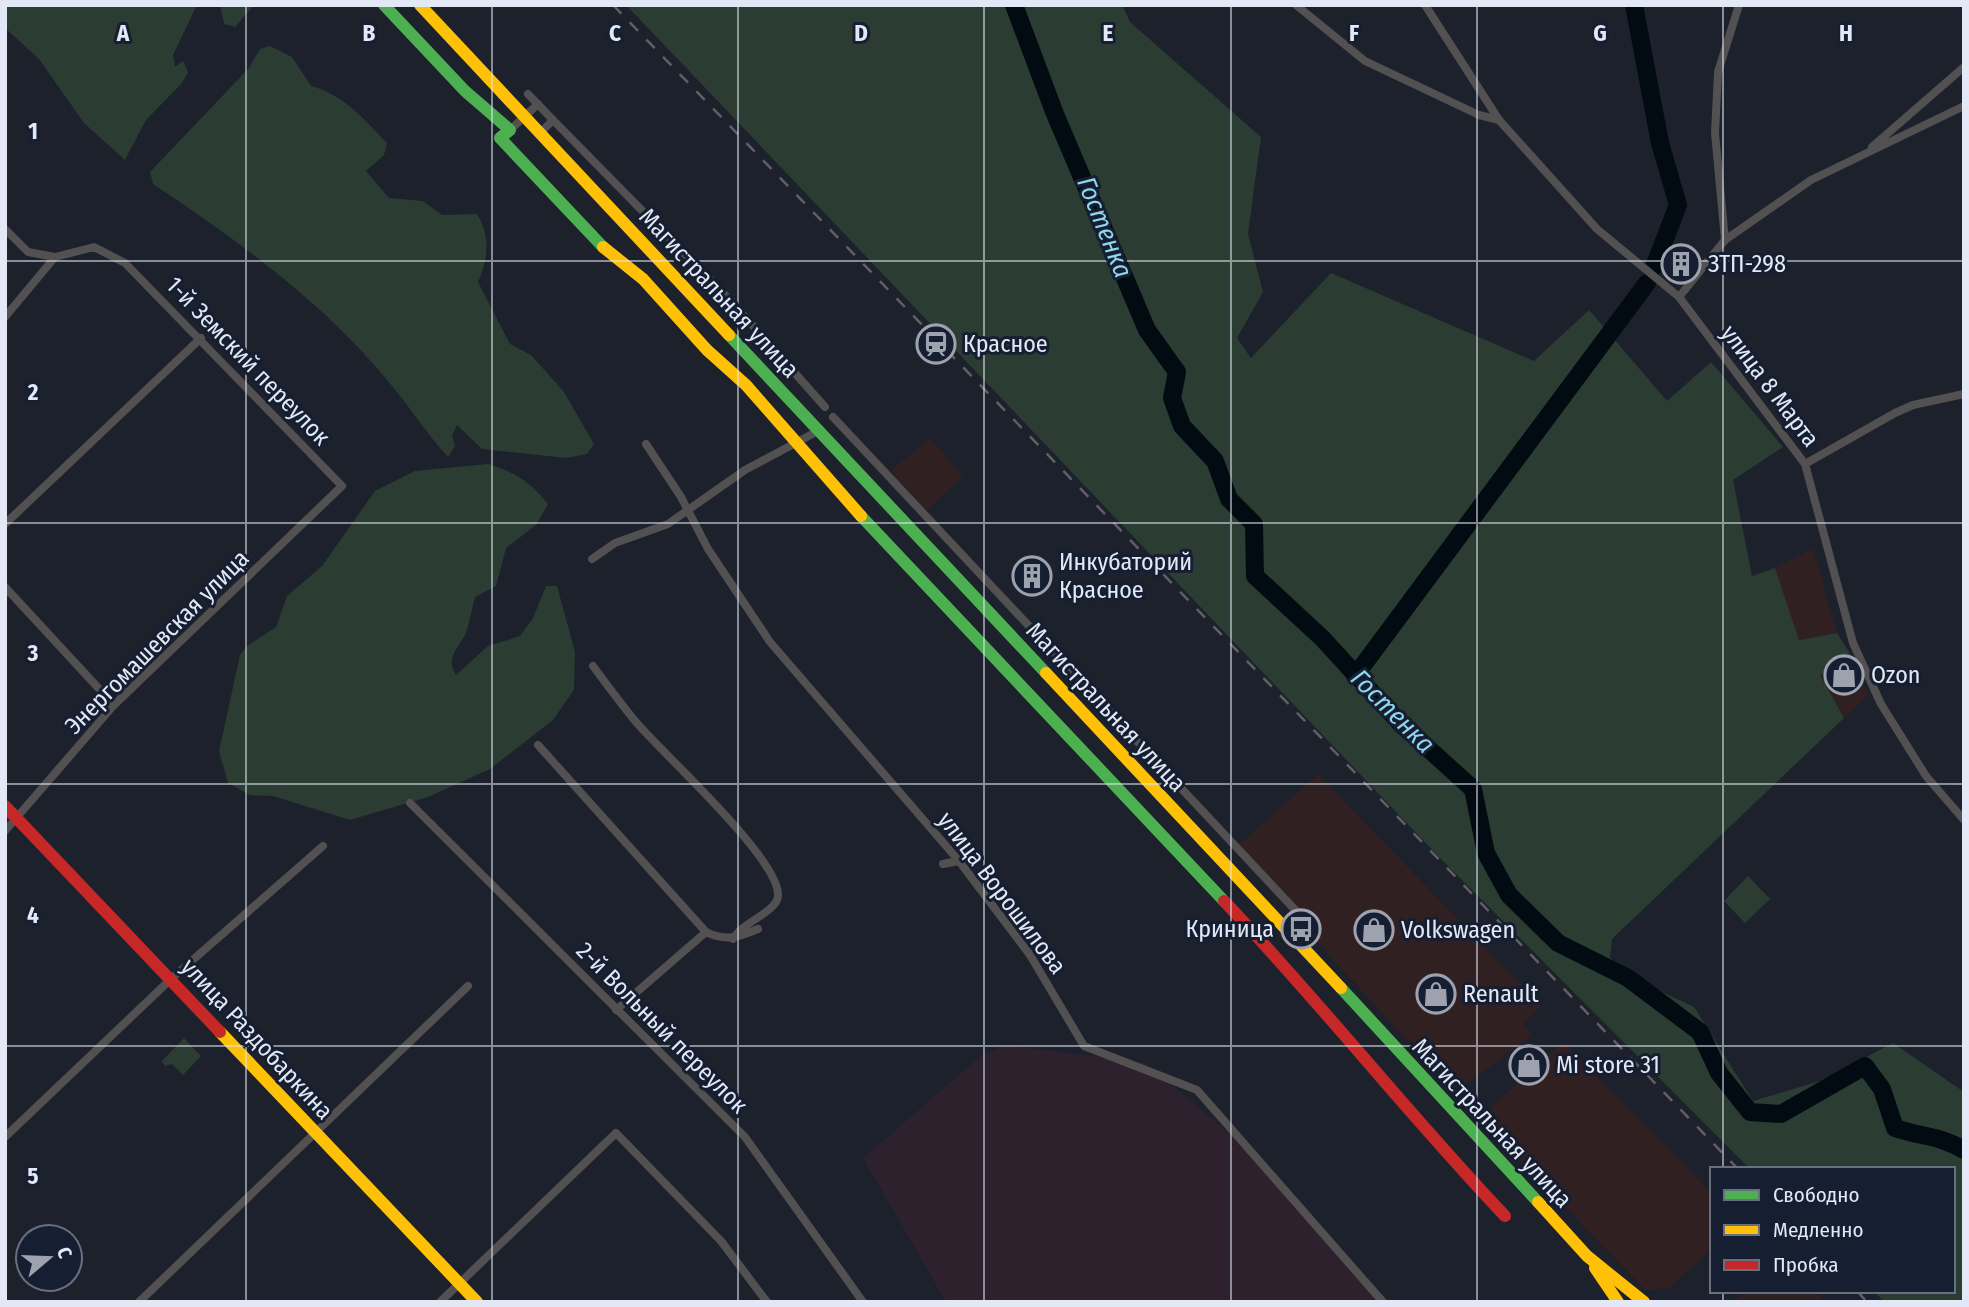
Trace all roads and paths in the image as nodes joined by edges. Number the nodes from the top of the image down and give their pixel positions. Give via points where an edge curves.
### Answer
1 (384, 5) edge
2 (420, 5) edge
3 (1296, 5) edge
4 (1425, 5) edge
5 (1739, 5) edge
6 (1964, 67) edge
7 (528, 94) dead end
8 (538, 104) junction
9 (1964, 106) edge
10 (524, 117) junction
11 (553, 120) junction
12 (1499, 120) junction
13 (510, 130) junction
14 (540, 133) junction
15 (1861, 155) junction
16 (5, 229) edge
17 (1725, 240) junction
18 (55, 257) junction
19 (1679, 296) junction
20 (5, 317) edge
21 (201, 338) junction
22 (1964, 394) edge
23 (825, 407) dead end
24 (833, 417) dead end
25 (818, 431) junction
26 (798, 442) junction
27 (646, 444) dead end
28 (1805, 464) junction
29 (342, 486) joint
30 (689, 513) junction
31 (5, 524) edge
32 (592, 559) dead end
33 (5, 587) edge
34 (593, 666) dead end
35 (114, 705) junction
36 (538, 745) dead end
37 (410, 803) dead end
38 (5, 806) edge
39 (17, 819) junction
40 (1964, 820) edge
41 (5, 831) edge
42 (323, 846) dead end
43 (959, 861) junction
44 (943, 864) dead end
45 (1284, 926) junction
46 (758, 929) dead end
47 (706, 932) junction
48 (733, 939) junction
49 (172, 979) junction
50 (468, 986) dead end
51 (616, 1010) junction
52 (314, 1130) junction
53 (5, 1137) edge
54 (1505, 1216) dead end
55 (1587, 1256) junction
56 (460, 1283) junction
57 (139, 1302) edge
58 (440, 1302) edge
59 (477, 1302) edge
60 (767, 1302) edge
61 (863, 1302) edge
62 (1383, 1302) edge
63 (1618, 1302) edge
64 (1644, 1302) edge

1 - 13 street via 465,91
2 - 10 street, Магистральная улица
3 - 12 street via 1365,61
4 - 12 street, улица 8 Марта
5 - 17 street via 1718,72 1715,133
6 - 15 street
7 - 8 street
8 - 10 street
8 - 11 street
9 - 15 street
10 - 13 street
10 - 14 street, Магистральная улица
11 - 14 street
11 - 23 street via 731,302
12 - 19 street, улица 8 Марта via 1597,229
13 - 26 street via 500,138
14 - 25 street, Магистральная улица
15 - 17 street via 1811,180
16 - 18 street via 28,252
17 - 19 street
18 - 20 street
18 - 21 street, 1-й Земский переулок via 94,247 125,263
19 - 28 street, улица 8 Марта
21 - 29 street, 1-й Земский переулок
21 - 31 street
22 - 28 street via 1895,412
24 - 45 street via 1299,914
25 - 26 street
25 - 45 street, Магистральная улица
26 - 30 street via 745,470
26 - 54 street via 827,480 1279,959 1439,1147
27 - 30 street, улица Ворошилова
28 - 40 street, улица 8 Марта via 1853,643 1881,704 1926,776
29 - 35 street, Энергомашевская улица
30 - 32 street via 615,543
30 - 43 street, улица Ворошилова via 770,642
33 - 35 street
34 - 48 street via 636,722 772,873 779,895 775,905 738,929
35 - 39 street, Энергомашевская улица
36 - 47 street
37 - 51 street, 2-й Вольный переулок
38 - 39 street, улица Раздобаркина
39 - 41 street, Энергомашевская улица
39 - 49 street, улица Раздобаркина
42 - 49 street
43 - 44 street
43 - 62 street, улица Ворошилова via 1030,955 1084,1046 1197,1090
45 - 55 street, Магистральная улица
46 - 48 street
47 - 48 street
47 - 51 street
49 - 52 street, улица Раздобаркина
49 - 53 street
50 - 52 street
51 - 61 street, 2-й Вольный переулок via 745,1137
52 - 56 street, улица Раздобаркина
52 - 57 street
55 - 63 street, Магистральная улица
55 - 64 street, Магистральная улица
56 - 58 street
56 - 59 street, улица Раздобаркина
56 - 60 street via 616,1132 721,1241

